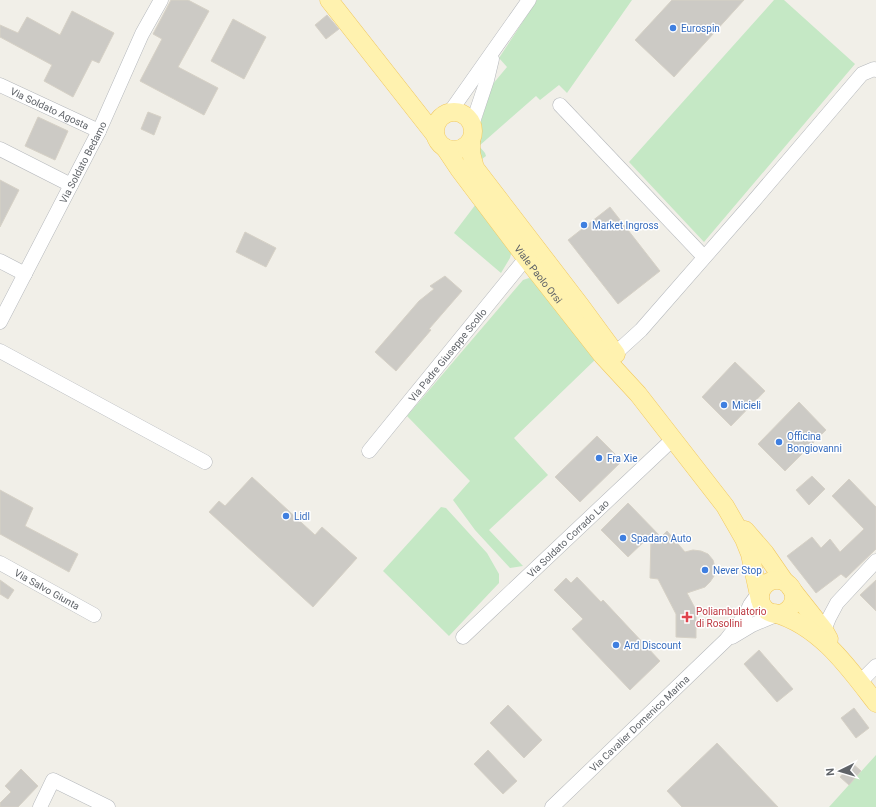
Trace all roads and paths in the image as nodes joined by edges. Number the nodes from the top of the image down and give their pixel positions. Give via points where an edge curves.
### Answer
1 (161, 0) edge
2 (329, 0) edge
3 (529, 0) edge
4 (493, 53) junction
5 (876, 70) edge
6 (394, 84) junction
7 (0, 85) edge
8 (560, 105) dead end
9 (448, 113) junction
10 (99, 132) junction
11 (472, 133) junction
12 (440, 142) junction
13 (0, 149) edge
14 (486, 184) junction
15 (71, 185) junction
16 (704, 257) junction
17 (526, 258) junction
18 (0, 261) edge
19 (25, 274) junction
20 (580, 305) junction
21 (0, 322) edge
22 (0, 351) edge
23 (611, 358) junction
24 (673, 440) junction
25 (369, 451) dead end
26 (206, 462) dead end
27 (731, 514) junction
28 (876, 562) edge
29 (0, 563) edge
30 (788, 584) junction
31 (758, 596) junction
32 (837, 603) junction
33 (809, 610) junction
34 (779, 613) junction
35 (94, 615) dead end
36 (824, 630) junction
37 (463, 638) dead end
38 (726, 640) junction
39 (839, 657) junction
40 (876, 666) edge
41 (860, 682) junction
42 (876, 703) edge
43 (44, 806) edge
44 (108, 807) edge
45 (552, 807) edge

1 - 10 street, Via Soldato Bedamo via 142,34
2 - 6 main road
3 - 4 street
4 - 9 street
4 - 11 street
5 - 16 street via 862,74
6 - 9 main road via 423,106 435,112
6 - 12 main road, Viale Paolo Orsi
7 - 10 street, Via Soldato Agosta
8 - 16 street
9 - 11 main road via 464,114 469,119
9 - 12 main road via 437,122
10 - 15 street, Via Soldato Bedamo
11 - 12 main road via 466,147 460,150 452,151
11 - 14 main road, Viale Paolo Orsi via 473,163
12 - 17 main road, Viale Paolo Orsi
13 - 15 street
14 - 17 street via 499,210 526,247
14 - 20 main road, Viale Paolo Orsi
15 - 19 street, Via Soldato Bedamo
16 - 23 street via 641,330
17 - 20 street via 535,258 540,262 562,290
17 - 23 main road, Viale Paolo Orsi
17 - 25 street, Via Padre Giuseppe Scollo
18 - 19 street
19 - 21 street, Via Soldato Bedamo
20 - 23 main road, Viale Paolo Orsi
22 - 26 street
23 - 24 main road, Viale Paolo Orsi
24 - 27 main road, Viale Paolo Orsi
24 - 37 street, Via Soldato Corrado Lao
27 - 30 main road via 766,553
27 - 31 main road via 750,554
28 - 32 street
29 - 35 street, Via Salvo Giunta
30 - 31 main road via 774,580
30 - 33 main road
30 - 34 main road via 794,596 793,601 788,610
31 - 34 main road via 765,609
31 - 38 street
32 - 33 street via 820,610
32 - 36 street
33 - 36 main road
34 - 38 street
34 - 39 main road via 807,628
36 - 39 main road
38 - 45 street, Via Cavalier Domenico Marina
39 - 41 main road
40 - 41 street
41 - 42 main road
43 - 44 street via 53,780

